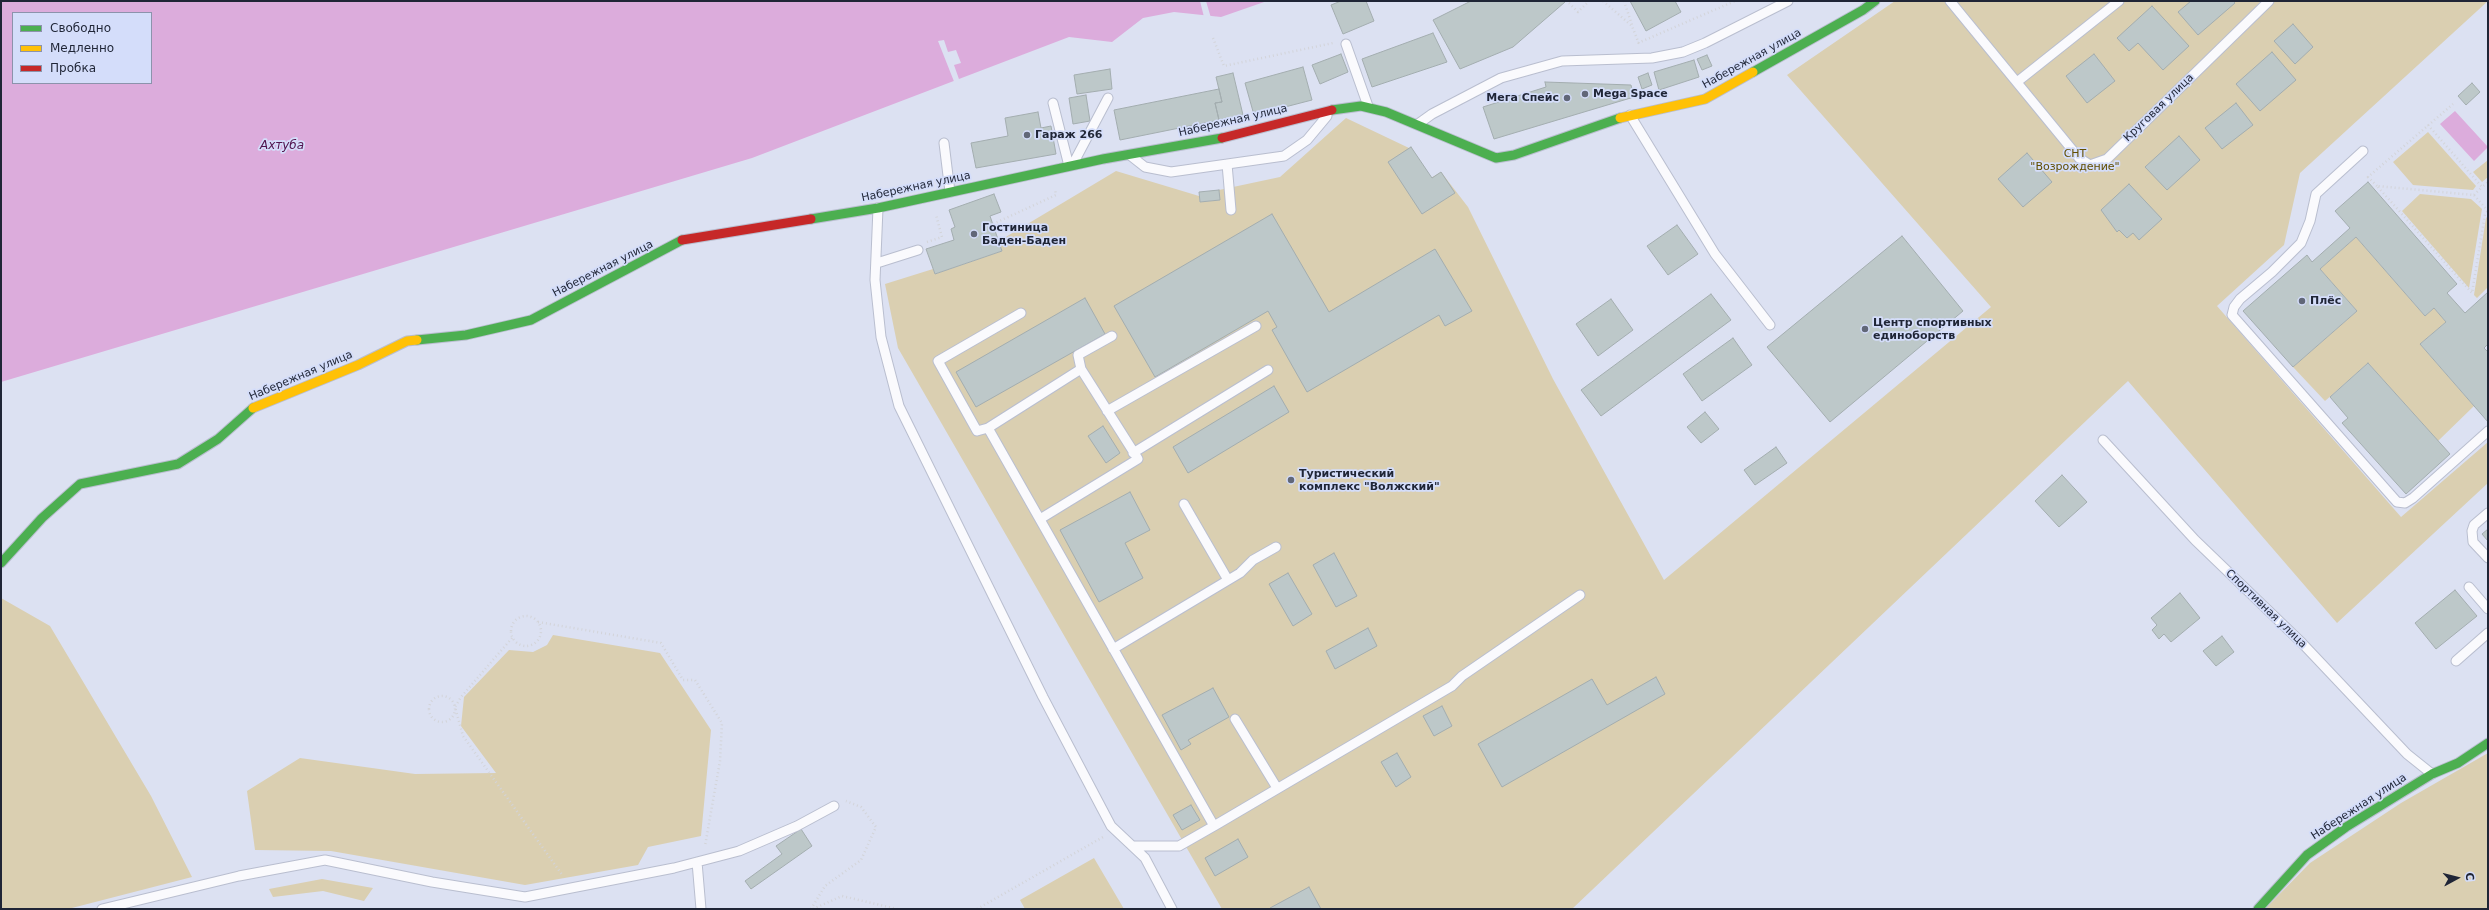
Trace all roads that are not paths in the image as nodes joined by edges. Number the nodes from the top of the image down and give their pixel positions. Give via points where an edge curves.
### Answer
1 (1788, 1) edge
2 (1875, 1) edge
3 (1950, 1) edge
4 (2119, 1) edge
5 (2269, 1) edge
6 (1346, 44) road end
7 (2017, 82) junction
8 (1108, 98) dead end
9 (1053, 103) dead end
10 (1369, 108) junction
11 (1332, 110) junction
12 (1630, 114) junction
13 (1416, 125) junction
14 (944, 143) dead end
15 (2363, 151) dead end
16 (1128, 154) junction
17 (1227, 164) junction
18 (1071, 166) junction
19 (950, 192) junction
20 (878, 208) junction
21 (1231, 210) dead end
22 (918, 250) road end
23 (877, 263) junction
24 (1021, 313) dead end
25 (1770, 325) dead end
26 (1256, 326) dead end
27 (1112, 336) dead end
28 (1081, 369) junction
29 (1268, 370) dead end
30 (1107, 411) junction
31 (988, 428) junction
32 (2488, 430) edge
33 (2103, 440) dead end
34 (1133, 453) junction
35 (1184, 504) dead end
36 (2488, 513) edge
37 (1040, 519) junction
38 (1276, 547) dead end
39 (2488, 558) edge
40 (1, 563) edge
41 (1228, 580) junction
42 (2470, 587) dead end
43 (1580, 595) dead end
44 (2488, 609) edge
45 (2488, 633) edge
46 (1113, 649) junction
47 (2456, 661) dead end
48 (1236, 719) dead end
49 (2488, 743) edge
50 (2432, 774) junction
51 (1277, 788) junction
52 (834, 806) road end
53 (1214, 826) junction
54 (1133, 846) junction
55 (700, 862) junction
56 (102, 909) edge
57 (701, 909) edge
58 (1172, 909) edge
59 (2258, 909) edge

1 - 13 lane via 1683,52 1643,58 1562,61 1501,78
2 - 12 street, Набережная улица via 1705,99
3 - 7 lane, Круговая улица
4 - 7 lane
5 - 7 lane, Круговая улица via 2107,159 2090,165 2079,158
6 - 10 lane
8 - 18 lane
9 - 18 lane
10 - 11 street, Набережная улица via 1361,106
10 - 13 street, Набережная улица via 1386,112
11 - 16 street, Набережная улица via 1231,136
11 - 17 lane via 1307,140 1284,156
12 - 13 street, Набережная улица via 1514,155 1496,158
12 - 25 lane via 1715,254
14 - 19 lane
15 - 32 lane via 2316,194 2301,243 2272,272 2240,298 2232,315 2397,502 2406,503 2413,498
16 - 17 lane via 1145,167 1170,172
16 - 18 street, Набережная улица
17 - 21 lane
18 - 19 street, Набережная улица
19 - 20 street, Набережная улица
20 - 23 lane
20 - 40 street, Набережная улица via 683,240 530,320 466,335 407,341 358,365 256,406 218,439 178,464 80,484 42,518
22 - 23 lane
23 - 54 lane via 875,280 881,337 899,406 1075,758 1115,830
24 - 31 lane via 938,361 977,431
26 - 30 lane
27 - 28 lane via 1078,355
28 - 30 lane
28 - 31 lane
29 - 34 lane
30 - 34 lane
31 - 37 lane
33 - 50 lane, Спортивная улица via 2195,540 2302,643 2407,754
34 - 37 lane via 1138,459
35 - 41 lane
36 - 39 lane via 2474,525 2472,532 2473,542
37 - 46 lane
38 - 41 lane via 1253,560 1240,573
41 - 46 lane
42 - 44 lane
43 - 51 lane via 1462,676 1452,686
45 - 47 lane
46 - 53 lane
48 - 51 lane
49 - 50 street, Набережная улица via 2458,763
50 - 59 street, Набережная улица via 2346,827 2307,855
51 - 53 lane
52 - 55 lane via 797,826 739,851
53 - 54 lane via 1179,846
54 - 58 lane via 1145,858
55 - 56 lane via 525,897 432,882 325,860 240,876
55 - 57 lane

